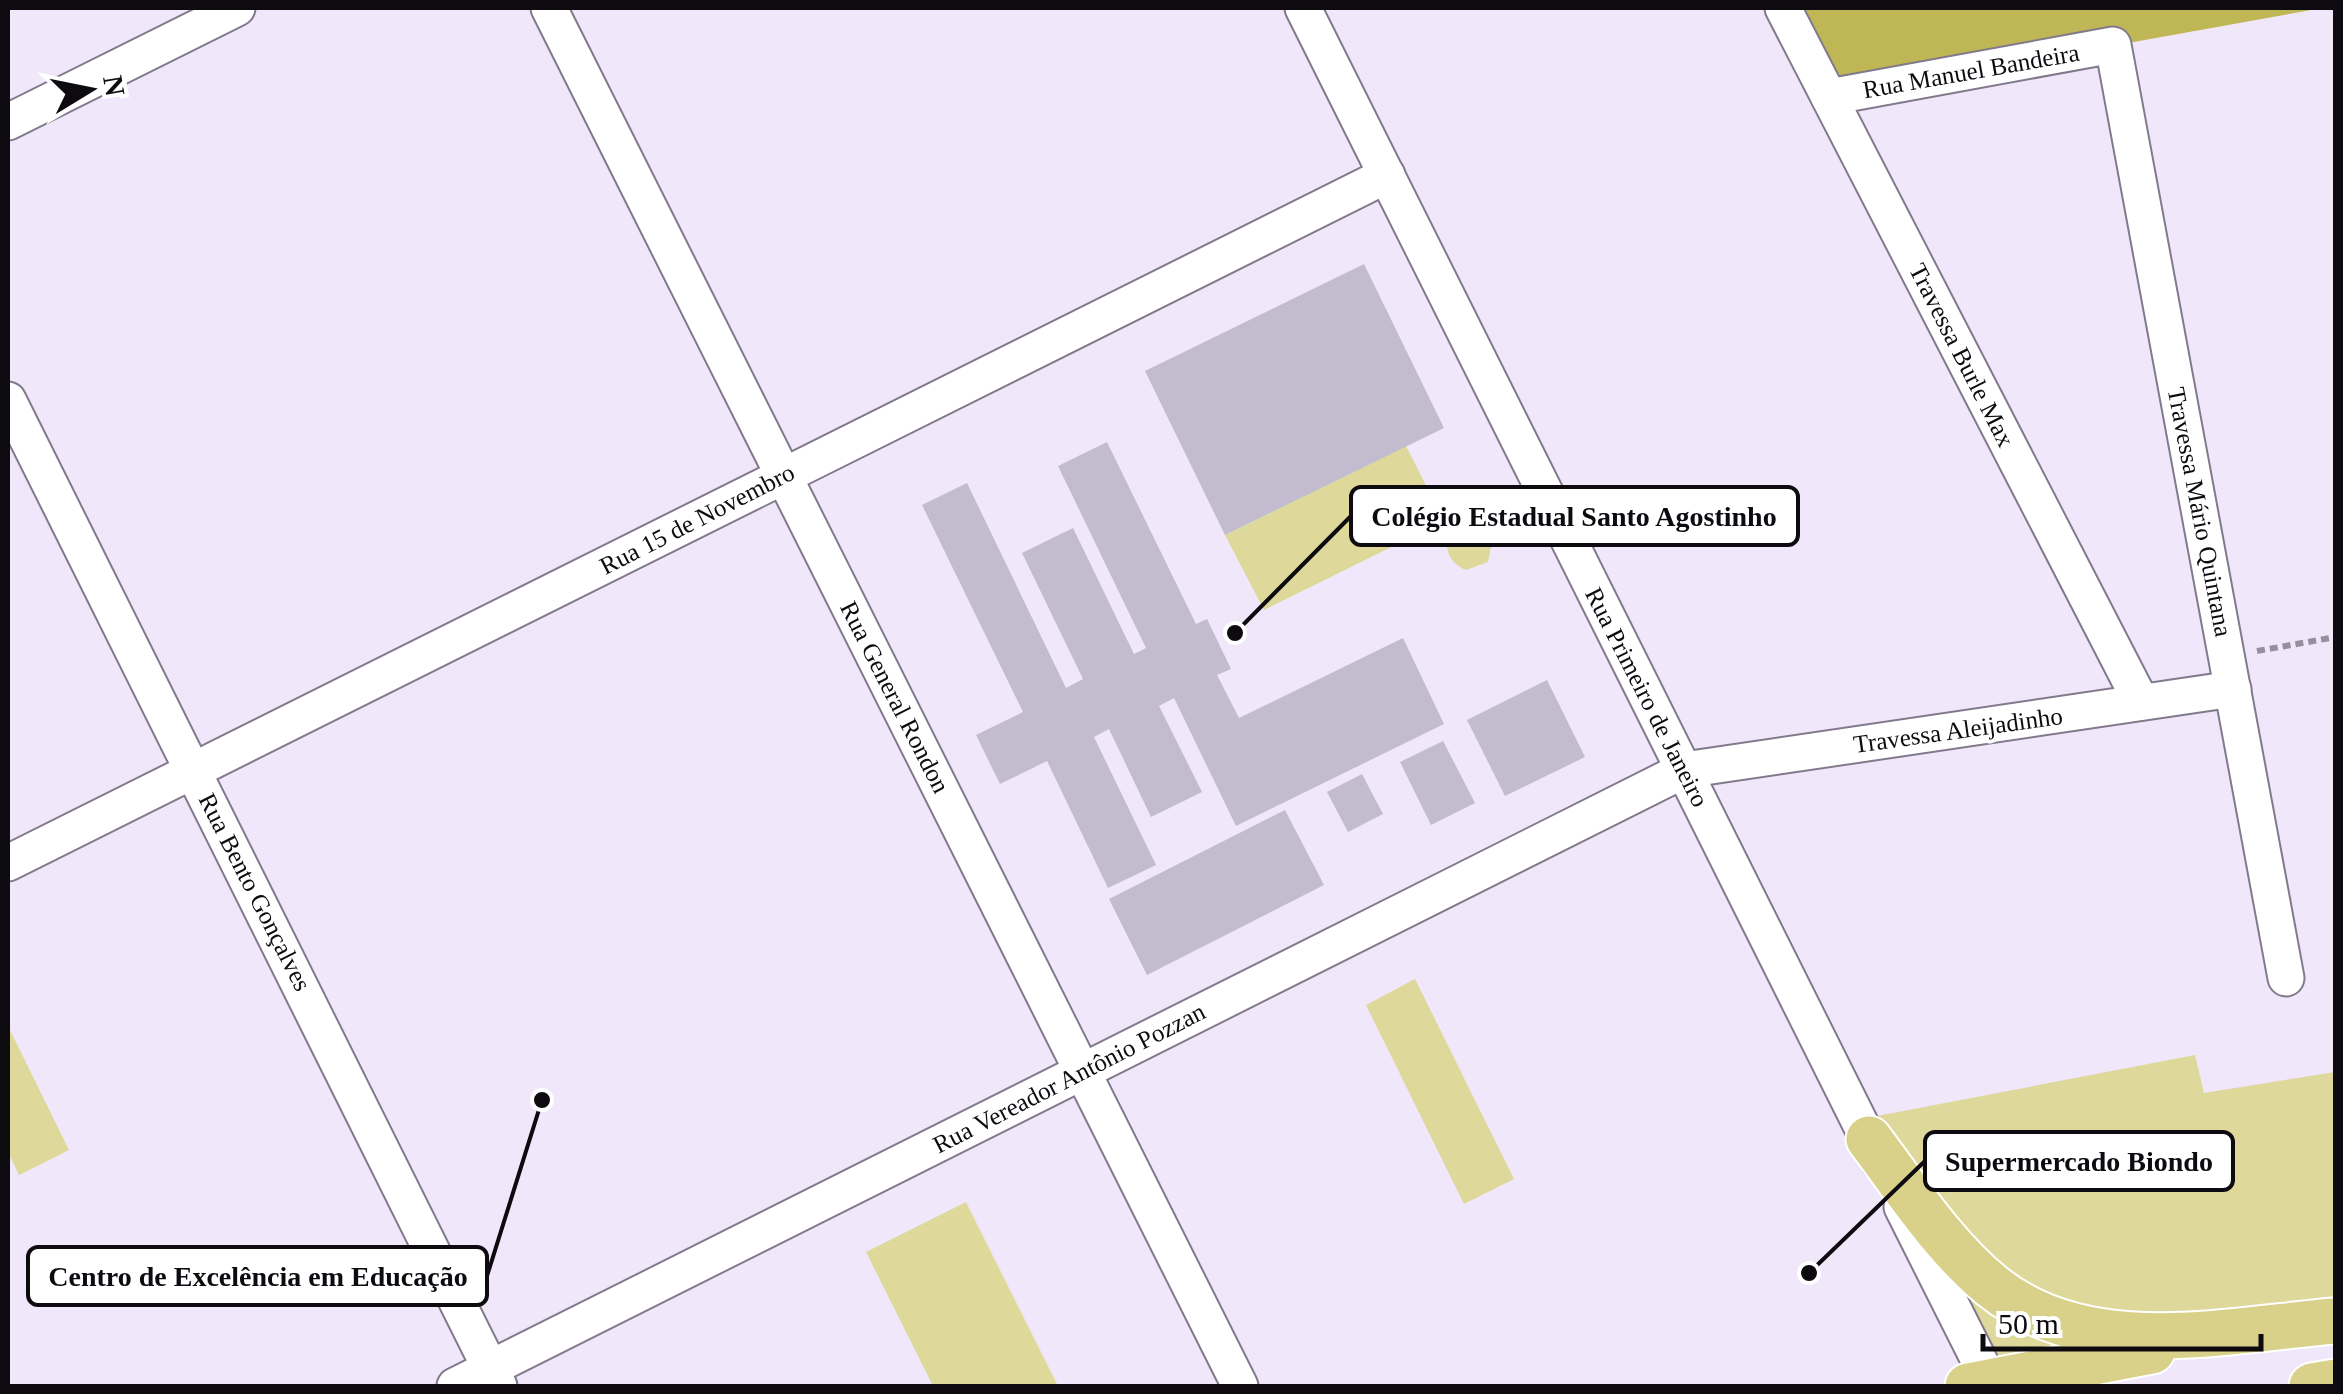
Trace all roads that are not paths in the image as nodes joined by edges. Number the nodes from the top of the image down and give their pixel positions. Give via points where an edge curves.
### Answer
1 (237, 8) edge
2 (549, 8) edge
3 (1304, 8) edge
4 (1783, 8) edge
5 (2113, 45) joint
6 (1829, 96) junction
7 (8, 122) edge
8 (1387, 174) junction
9 (8, 400) edge
10 (784, 475) junction
11 (2230, 673) junction
12 (2141, 702) junction
13 (194, 770) junction
14 (1684, 770) junction
15 (8, 863) edge
16 (2286, 978) dead end
17 (1082, 1071) junction
18 (1868, 1139) junction
19 (2334, 1320) edge
20 (494, 1378) edge
21 (2336, 1382) edge
22 (1983, 1384) edge
23 (455, 1386) edge
24 (1240, 1386) edge
25 (2312, 1386) edge

1 - 7 street
2 - 10 street, Rua General Rondon
3 - 8 street, Rua Primeiro de Janeiro
4 - 6 street, Travessa Burle Max
5 - 6 street, Rua Manuel Bandeira
5 - 11 street, Travessa Mário Quintana
6 - 12 street, Travessa Burle Max
8 - 10 street, Rua 15 de Novembro
8 - 14 street, Rua Primeiro de Janeiro
9 - 13 street, Rua Bento Gonçalves
10 - 13 street, Rua 15 de Novembro
10 - 17 street, Rua General Rondon
11 - 12 street, Travessa Aleijadinho
11 - 16 street, Travessa Mário Quintana
12 - 14 street, Travessa Aleijadinho
13 - 15 street, Rua 15 de Novembro
13 - 20 street, Rua Bento Gonçalves
14 - 17 street, Rua Vereador Antônio Pozzan
14 - 18 street, Rua Primeiro de Janeiro
17 - 20 street, Rua Vereador Antônio Pozzan
17 - 24 street, Rua General Rondon
18 - 19 main road via 1990,1285 2057,1321 2139,1336
18 - 22 street, Rua Primeiro de Janeiro
19 - 22 main road
20 - 23 street, Rua Vereador Antônio Pozzan
21 - 25 main road

